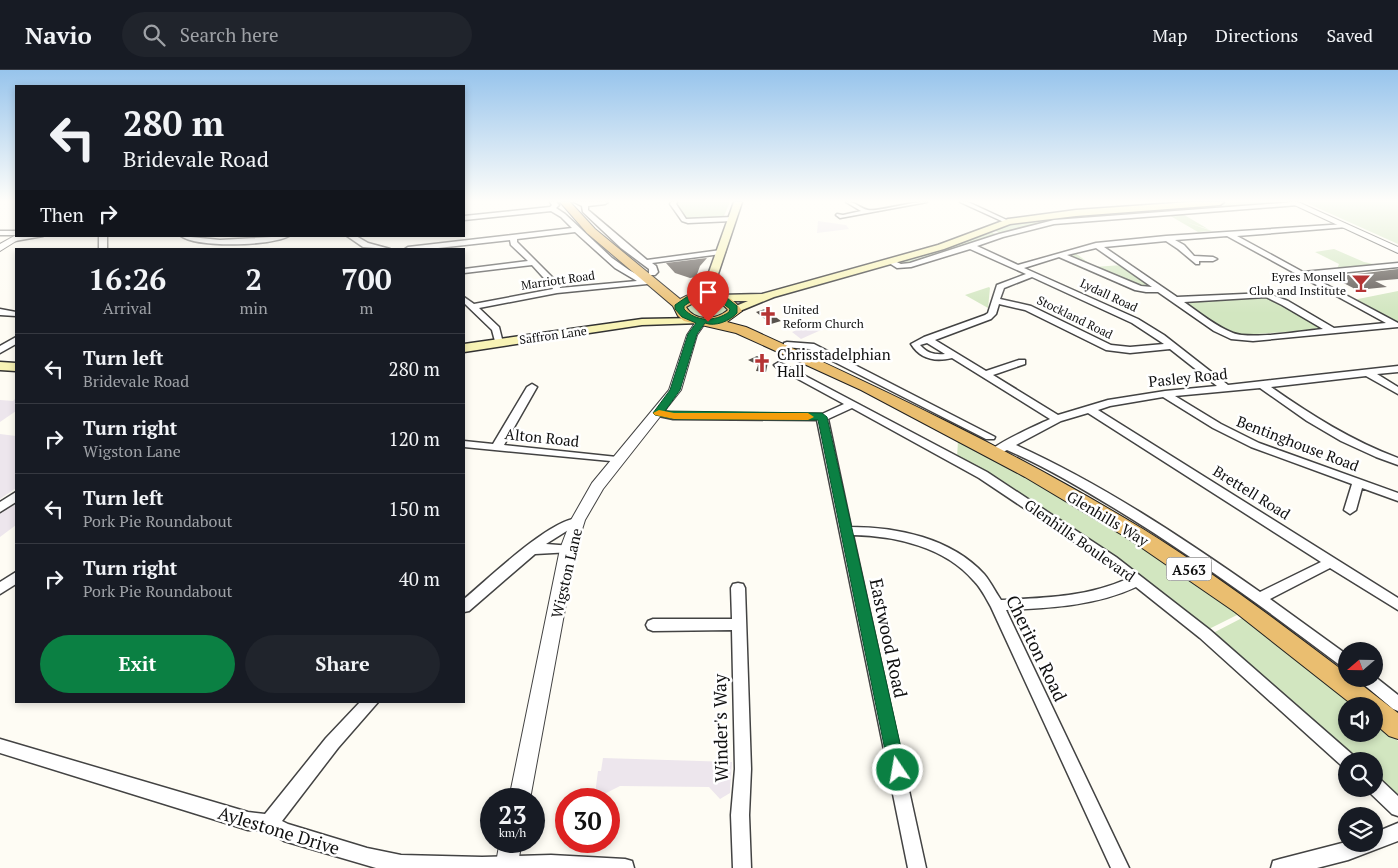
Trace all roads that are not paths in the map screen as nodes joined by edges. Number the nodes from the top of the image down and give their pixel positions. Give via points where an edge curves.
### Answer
1 (12, 239) edge
2 (197, 239) edge
3 (356, 239) edge
4 (501, 239) edge
5 (513, 239) edge
6 (587, 239) edge
7 (601, 239) edge
8 (617, 239) edge
9 (725, 239) edge
10 (962, 239) edge
11 (991, 239) edge
12 (1154, 239) edge
13 (1168, 239) edge
14 (1238, 239) edge
15 (1374, 239) edge
16 (273, 240) joint
17 (1096, 245) junction
18 (970, 246) junction
19 (0, 248) edge
20 (274, 248) edge
21 (382, 248) edge
22 (418, 248) edge
23 (1398, 250) edge
24 (721, 252) junction
25 (1060, 255) junction
26 (1213, 259) dead end
27 (645, 262) junction
28 (890, 262) junction
29 (533, 263) junction
30 (1398, 265) edge
31 (1019, 268) junction
32 (465, 272) edge
33 (1034, 274) junction
34 (1302, 274) junction
35 (652, 280) junction
36 (1160, 289) junction
37 (557, 291) junction
38 (770, 295) junction
39 (710, 296) junction
40 (1176, 300) junction
41 (996, 301) junction
42 (467, 302) edge
43 (679, 306) junction
44 (735, 310) junction
45 (0, 312) edge
46 (15, 314) edge
47 (703, 321) junction
48 (642, 322) junction
49 (1396, 326) edge
50 (1333, 331) junction
51 (15, 341) edge
52 (499, 343) junction
53 (787, 345) junction
54 (1173, 346) junction
55 (465, 348) edge
56 (0, 350) edge
57 (1022, 362) dead end
58 (779, 365) dead end
59 (0, 366) edge
60 (822, 366) junction
61 (15, 368) edge
62 (1398, 369) edge
63 (1368, 372) junction
64 (986, 375) junction
65 (1263, 386) junction
66 (532, 387) dead end
67 (1225, 388) junction
68 (1398, 391) edge
69 (1165, 394) junction
70 (852, 405) junction
71 (1088, 408) junction
72 (658, 413) junction
73 (936, 416) junction
74 (822, 417) junction
75 (1057, 419) junction
76 (465, 444) edge
77 (996, 445) junction
78 (497, 447) junction
79 (617, 460) junction
80 (1398, 462) edge
81 (1358, 482) junction
82 (15, 497) edge
83 (1398, 497) edge
84 (0, 508) edge
85 (1350, 510) dead end
86 (578, 522) junction
87 (846, 531) junction
88 (535, 548) junction
89 (568, 549) junction
90 (1332, 562) junction
91 (15, 579) edge
92 (1138, 580) junction
93 (738, 588) dead end
94 (0, 589) edge
95 (1260, 598) junction
96 (1398, 604) edge
97 (997, 605) junction
98 (465, 606) edge
99 (738, 624) junction
100 (652, 625) dead end
101 (1338, 656) edge
102 (1378, 688) edge
103 (1359, 697) edge
104 (369, 703) edge
105 (1398, 704) edge
106 (1383, 716) edge
107 (1398, 728) edge
108 (0, 746) edge
109 (1338, 752) edge
110 (521, 788) edge
111 (1383, 794) edge
112 (1398, 808) edge
113 (269, 823) junction
114 (1398, 832) edge
115 (1383, 838) edge
116 (1344, 852) edge
117 (509, 853) edge
118 (506, 866) edge
119 (625, 868) edge
120 (742, 868) edge
121 (917, 868) edge
122 (1120, 868) edge
123 (1280, 868) edge

1 - 19 street
2 - 16 street via 208,242
3 - 21 street
4 - 22 street
5 - 29 street
6 - 35 street via 624,270
7 - 35 highway, A563
8 - 27 street
9 - 24 main road
10 - 28 main road
11 - 18 street
12 - 17 street
13 - 26 street via 1194,260
14 - 34 street
15 - 23 street
16 - 20 street via 276,242
17 - 25 street
17 - 36 street
18 - 28 street via 911,265 900,266
18 - 31 street, Lydall Road
24 - 27 street
24 - 39 main road via 708,289
25 - 31 street
25 - 36 street via 1138,288
27 - 35 street via 653,268
28 - 38 main road
29 - 32 street
29 - 37 street
30 - 34 street
31 - 33 street, Lydall Road
33 - 41 street via 1000,287
33 - 54 street, Lydall Road via 1135,321
34 - 49 street
35 - 37 street, Marriott Road
35 - 39 highway, A563
35 - 43 highway, A563
36 - 40 street
37 - 42 street, Marriott Road
38 - 39 main road
38 - 44 main road
39 - 43 highway via 686,300
39 - 44 highway, A563 via 728,302
40 - 50 street via 1267,295
40 - 50 street via 1217,329 1243,338
41 - 54 street, Stockland Road via 1028,308 1109,348 1130,350
41 - 64 street via 988,317 927,339
42 - 52 street via 496,330
43 - 47 highway, A563 via 685,315
43 - 48 main road, Saffron Lane
44 - 47 highway via 726,318
44 - 53 highway, Glenhills Way / A563 via 747,324
45 - 46 street
47 - 48 main road, Saffron Lane
47 - 60 highway, Glenhills Way / A563 via 741,330
47 - 72 street, Wigston Lane via 692,334 675,390
48 - 52 main road, Saffron Lane
49 - 50 street
51 - 56 street
52 - 55 main road, Saffron Lane
53 - 60 highway, Glenhills Way / A563
53 - 73 street via 811,346
54 - 67 street, Lydall Road
57 - 64 street
58 - 70 street, Glenhills Boulevard
59 - 61 main road
60 - 73 highway, Glenhills Way / A563
62 - 63 street, Pasley Road
63 - 65 street, Pasley Road
63 - 68 street
64 - 75 street
65 - 67 street, Pasley Road
65 - 80 street via 1330,431
66 - 78 street
67 - 69 street, Pasley Road
69 - 71 street, Pasley Road
69 - 81 street, Bentinghouse Road via 1255,445
70 - 74 street
70 - 92 street, Glenhills Boulevard via 983,475
71 - 75 street, Pasley Road
71 - 90 street, Brettell Road
72 - 74 street via 674,416
72 - 79 street, Wigston Lane
73 - 77 highway, Glenhills Way / A563
74 - 87 street, Eastwood Road
75 - 77 street, Pasley Road
76 - 78 street, Alton Road
77 - 95 street via 1066,476 1133,514
77 - 103 highway, Glenhills Way / A563 via 1251,612
78 - 79 street, Alton Road
79 - 86 street, Wigston Lane
81 - 83 street, Bentinghouse Road
81 - 85 street
82 - 84 street
86 - 88 street via 570,523
86 - 89 street, Wigston Lane
87 - 97 street, Cheriton Road via 884,532 936,546 959,559 979,578
87 - 121 street, Eastwood Road
88 - 89 street
88 - 98 street
89 - 110 street, Wigston Lane
90 - 95 street
90 - 96 street, Brettell Road
91 - 94 street
92 - 97 street via 1104,594 1081,599
92 - 109 street, Glenhills Boulevard via 1261,682
93 - 99 street, Winder's Way
95 - 101 street
97 - 122 street, Cheriton Road
99 - 100 street
99 - 120 street, Winder's Way via 743,769 740,815
102 - 105 street
104 - 113 street via 332,743
106 - 107 highway, Glenhills Way / A563
108 - 113 street, Aylestone Drive via 248,821
111 - 112 street
113 - 118 street, Aylestone Drive via 284,832 401,864
114 - 115 street
116 - 123 street
117 - 118 street
118 - 119 street, Aylestone Drive via 551,864

